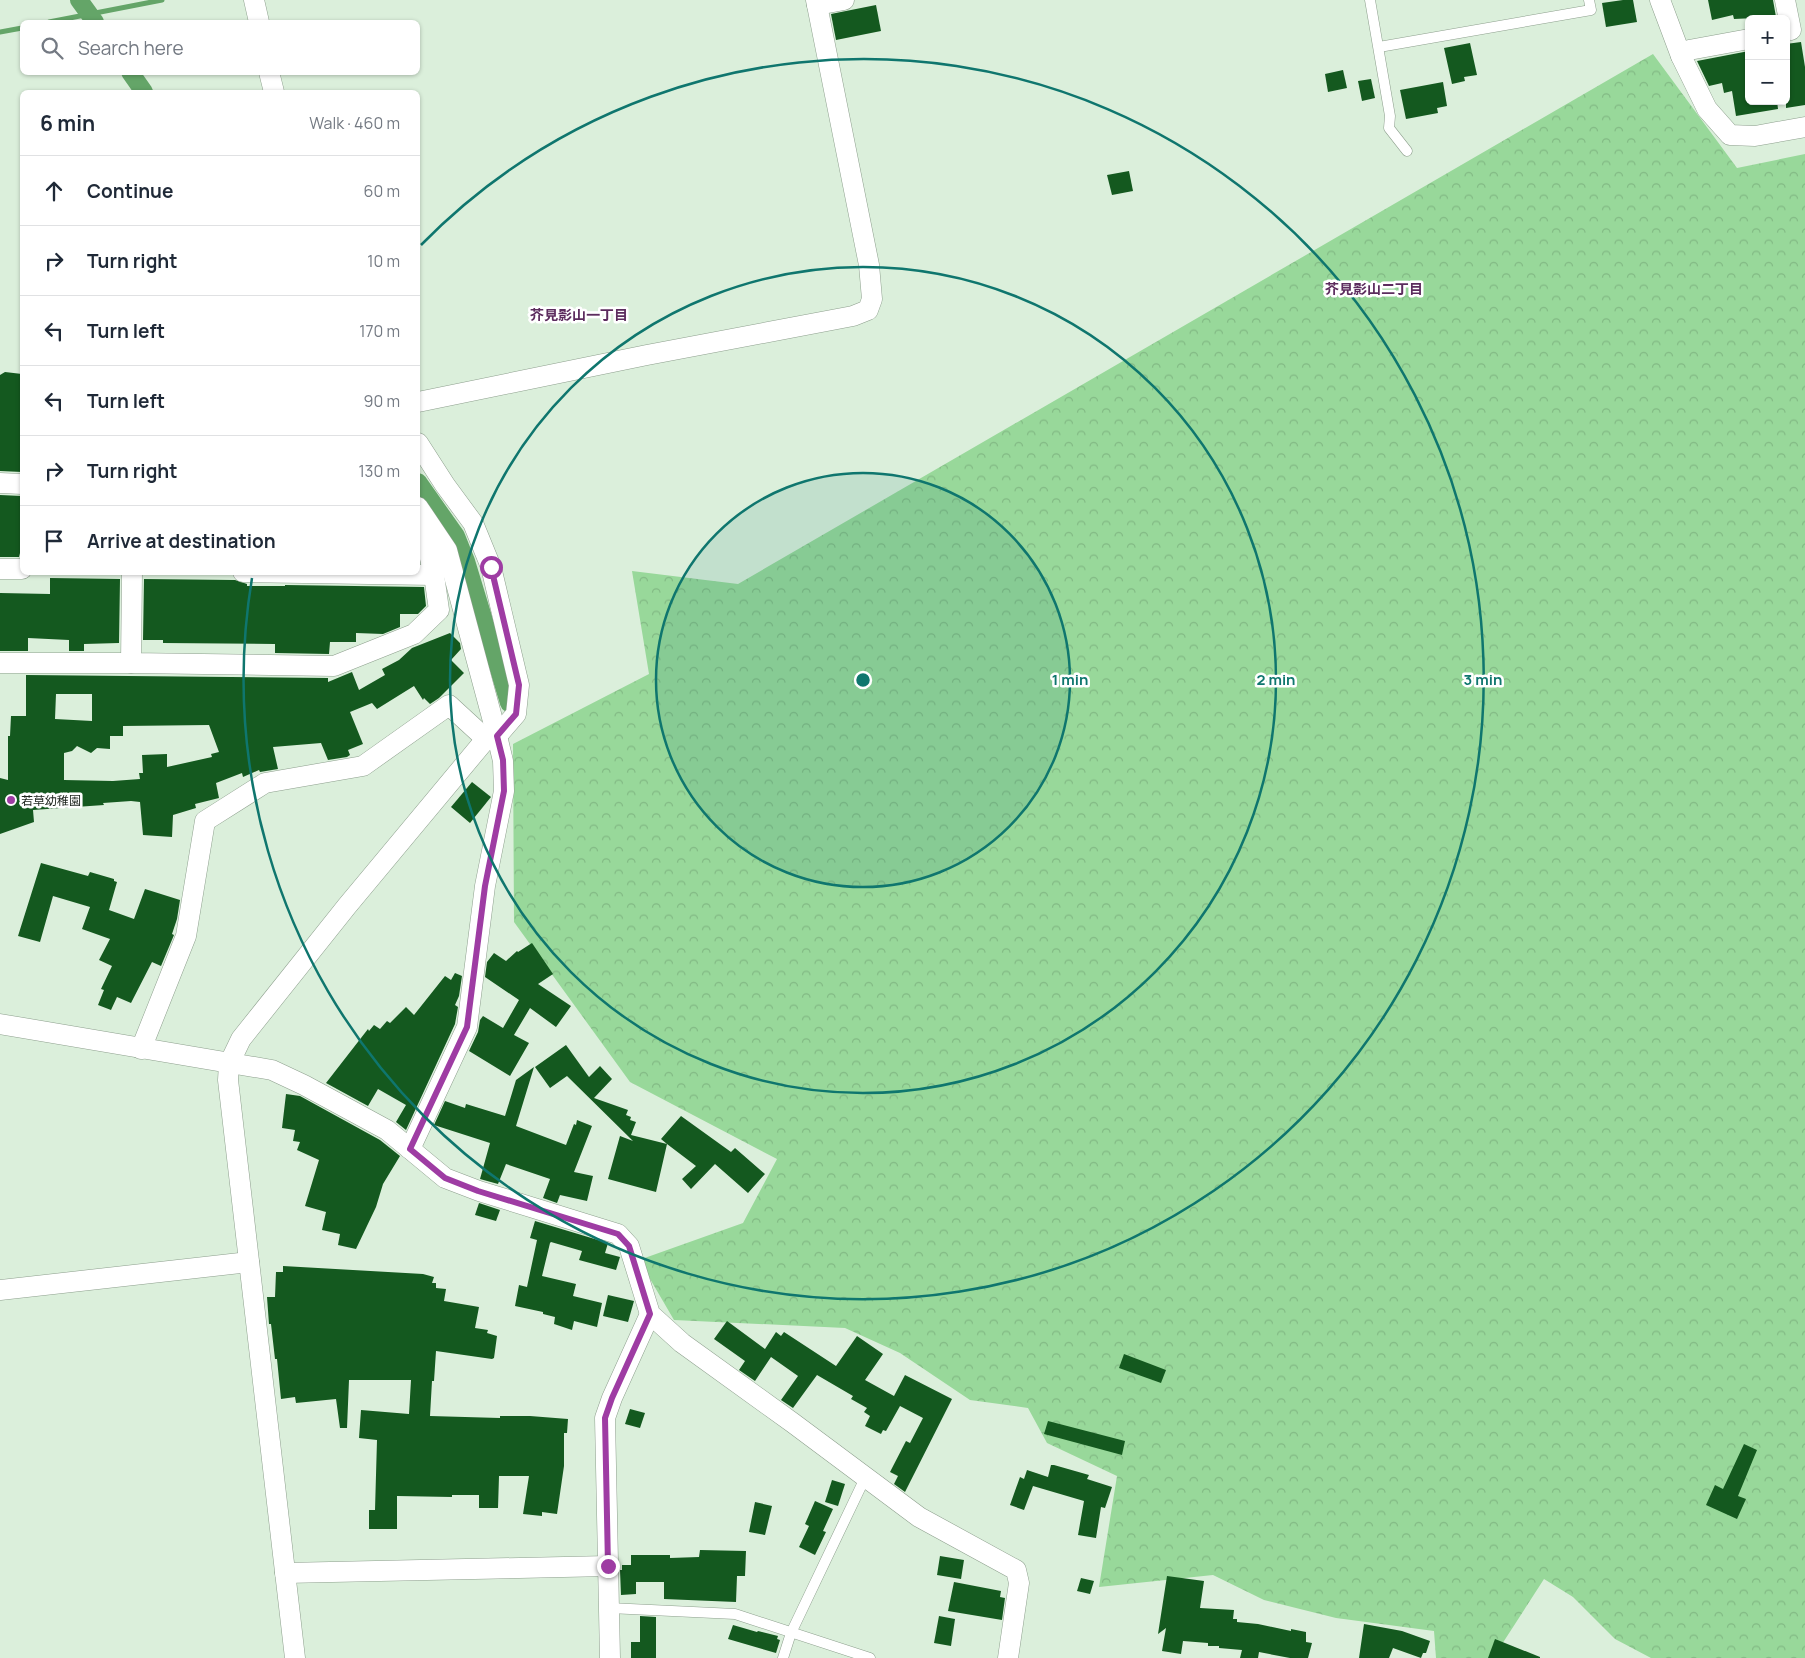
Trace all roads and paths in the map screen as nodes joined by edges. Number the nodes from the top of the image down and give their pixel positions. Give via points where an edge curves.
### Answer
1 (254, 0) edge
2 (844, 0) edge
3 (1370, 0) edge
4 (1589, 0) edge
5 (1660, 0) edge
6 (1785, 0) edge
7 (817, 3) edge
8 (259, 20) edge
9 (1794, 30) edge
10 (1745, 40) edge
11 (1379, 47) junction
12 (1681, 56) junction
13 (271, 75) edge
14 (274, 90) edge
15 (1805, 127) edge
16 (1407, 151) dead end
17 (420, 402) edge
18 (420, 446) edge
19 (0, 483) edge
20 (20, 484) edge
21 (420, 510) edge
22 (420, 536) edge
23 (0, 568) edge
24 (20, 569) edge
25 (132, 575) edge
26 (420, 575) edge
27 (434, 575) junction
28 (0, 663) edge
29 (131, 663) junction
30 (492, 738) junction
31 (0, 1024) edge
32 (141, 1049) junction
33 (229, 1064) junction
34 (410, 1149) junction
35 (249, 1262) junction
36 (0, 1290) edge
37 (650, 1314) junction
38 (865, 1478) junction
39 (608, 1566) junction
40 (285, 1573) junction
41 (609, 1608) junction
42 (791, 1632) junction
43 (295, 1658) edge
44 (610, 1658) edge
45 (783, 1658) edge
46 (870, 1658) edge
47 (1008, 1658) edge

1 - 8 street
2 - 7 street
3 - 11 lane
4 - 11 lane via 1591,10
5 - 12 street
6 - 9 street
7 - 17 street via 869,265 872,299 868,310 852,316
10 - 12 street via 1689,50
11 - 16 lane via 1389,128
12 - 15 street via 1707,109 1730,135 1755,136
13 - 14 street
18 - 30 street via 473,523 491,567 519,685 516,714
19 - 20 street
21 - 30 street via 447,550
22 - 27 street
23 - 24 street
25 - 29 street
26 - 27 street
27 - 29 street via 439,610 414,634 334,666
28 - 29 street
30 - 32 street via 449,706 363,766 265,783 205,821 186,936
30 - 33 street via 347,906 241,1039
30 - 34 street via 503,760 504,791 485,886 467,1027
31 - 32 street
32 - 33 street
33 - 34 street via 272,1070 304,1085 387,1130
33 - 35 street via 228,1080
34 - 37 street via 445,1178 618,1234 629,1246
35 - 36 street
35 - 40 street
37 - 38 street via 682,1343
37 - 39 street via 605,1418
38 - 42 lane
38 - 47 street via 919,1517 1016,1570 1019,1583
39 - 40 street
39 - 41 street
40 - 43 street
41 - 42 lane via 735,1614
41 - 44 street
42 - 45 lane
42 - 46 lane

